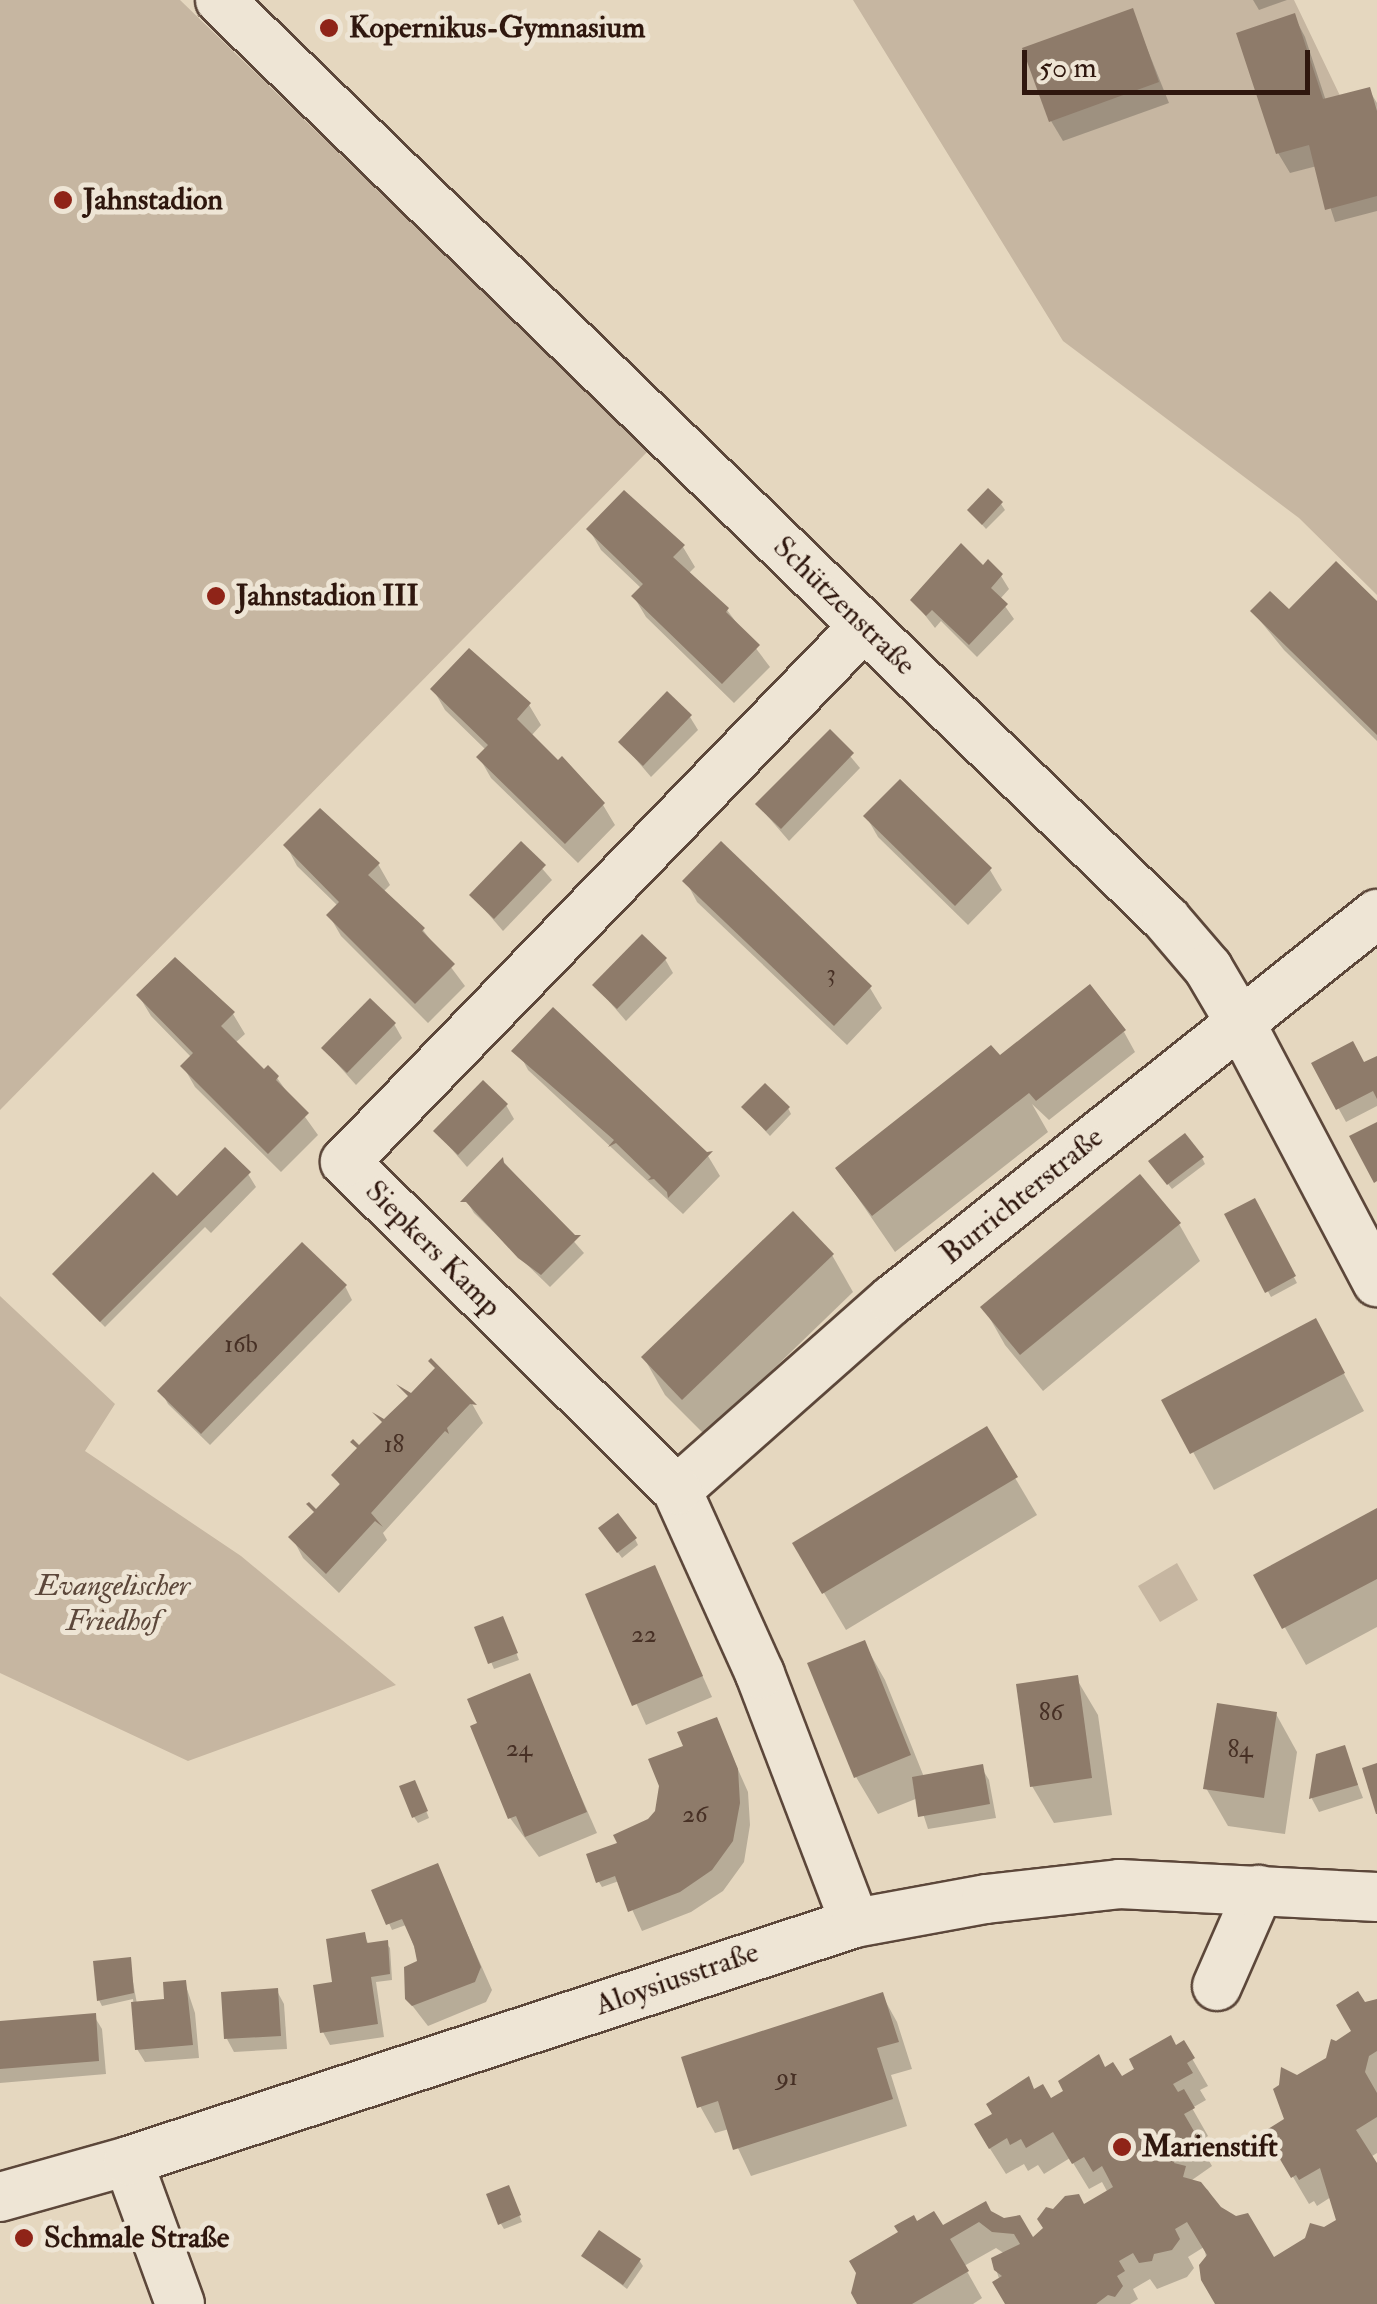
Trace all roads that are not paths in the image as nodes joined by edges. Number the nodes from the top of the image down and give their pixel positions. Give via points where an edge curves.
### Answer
1 (220, 0) edge
2 (864, 626) junction
3 (1377, 914) edge
4 (1242, 1024) junction
5 (1377, 1282) edge
6 (677, 1490) junction
7 (1259, 1890) junction
8 (1377, 1897) edge
9 (854, 1923) junction
10 (1217, 1986) dead end
11 (128, 2161) junction
12 (0, 2196) edge
13 (180, 2304) edge

1 - 2 street, Schützenstraße
2 - 4 street, Schützenstraße via 1166,920 1208,968
2 - 6 street, Siepkers Kamp via 345,1162
3 - 4 street, Burrichterstraße
4 - 5 street, Schützenstraße
4 - 6 street, Burrichterstraße via 892,1300
6 - 9 street, Siepkers Kamp via 760,1674
7 - 8 street, Aloysiusstraße
7 - 9 street, Aloysiusstraße via 1119,1884
7 - 10 street
9 - 11 street, Aloysiusstraße
11 - 12 street, Aloysiusstraße
11 - 13 street

